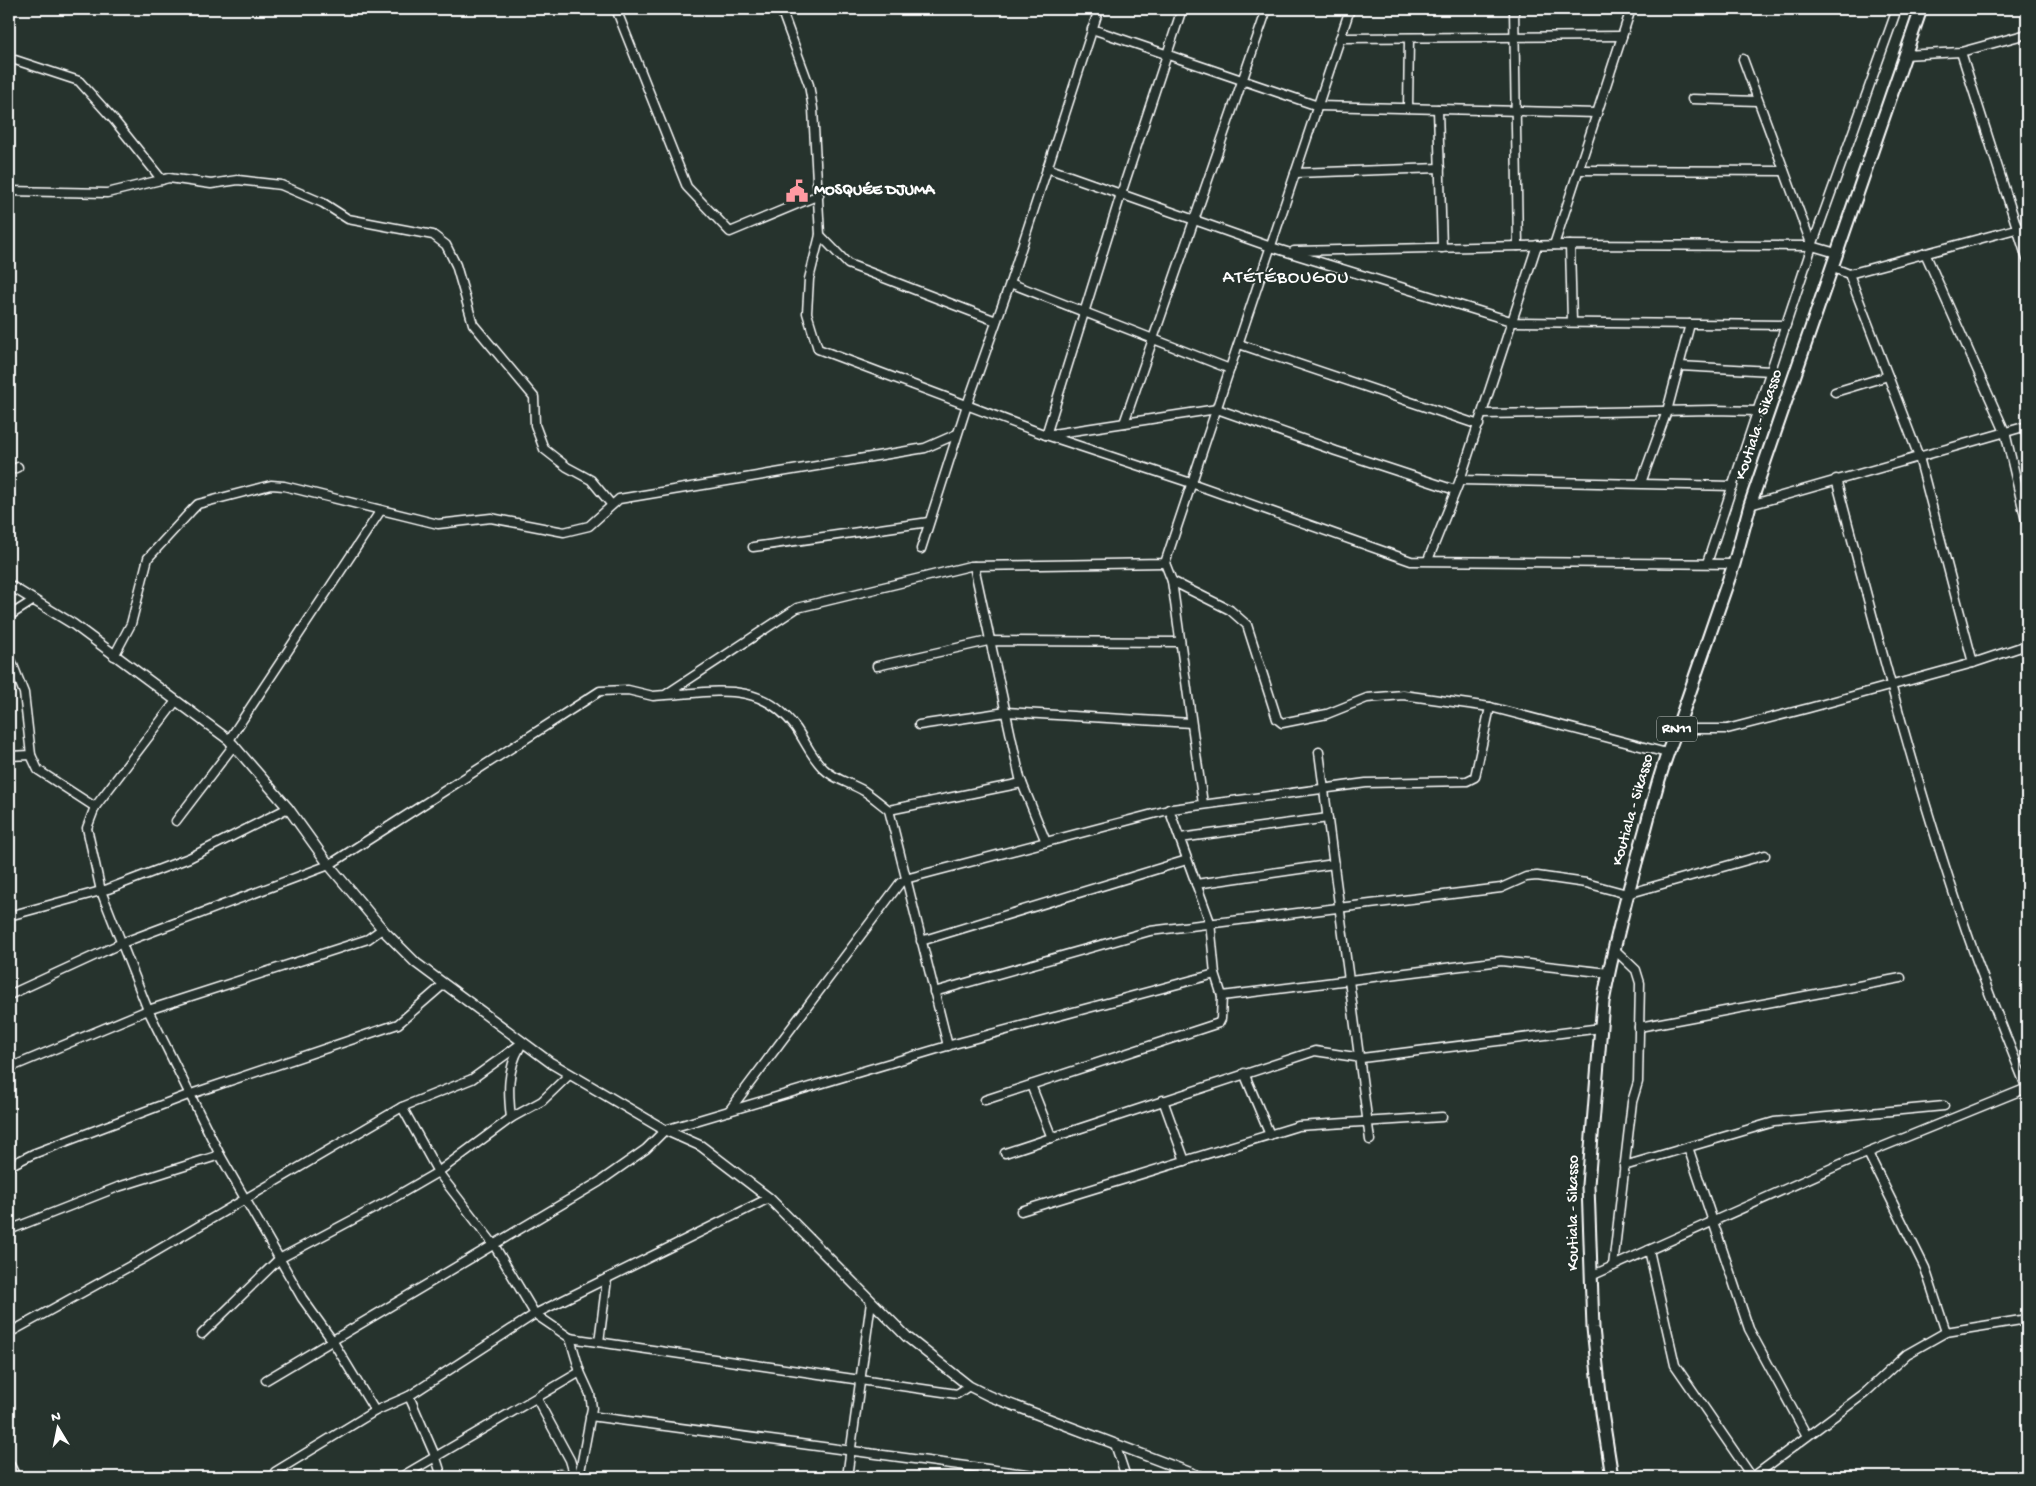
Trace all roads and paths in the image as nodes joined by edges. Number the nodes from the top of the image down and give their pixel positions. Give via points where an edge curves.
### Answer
1 (616, 9) edge
2 (782, 9) edge
3 (1099, 9) edge
4 (1182, 9) edge
5 (1267, 9) edge
6 (1350, 9) edge
7 (1514, 9) edge
8 (1631, 9) edge
9 (1896, 9) edge
10 (1921, 9) edge
11 (1092, 29) junction
12 (2027, 34) edge
13 (1622, 36) junction
14 (1514, 37) junction
15 (1340, 38) junction
16 (1409, 38) junction
17 (1961, 52) junction
18 (1167, 55) junction
19 (1904, 55) junction
20 (9, 58) edge
21 (1743, 59) dead end
22 (1242, 80) junction
23 (1692, 99) dead end
24 (1758, 100) junction
25 (1318, 106) junction
26 (1408, 108) junction
27 (1438, 109) junction
28 (1516, 111) junction
29 (1597, 113) junction
30 (1047, 168) junction
31 (1440, 168) junction
32 (1579, 170) junction
33 (1784, 171) junction
34 (1296, 173) junction
35 (162, 180) junction
36 (9, 191) edge
37 (1121, 194) junction
38 (819, 195) junction
39 (1193, 219) junction
40 (2027, 226) edge
41 (2017, 229) junction
42 (820, 235) junction
43 (1554, 245) junction
44 (1570, 245) junction
45 (1271, 246) junction
46 (1518, 246) junction
47 (1537, 246) junction
48 (1812, 246) junction
49 (1442, 248) junction
50 (1287, 252) junction
51 (1836, 253) junction
52 (1925, 253) junction
53 (2027, 259) edge
54 (1831, 267) junction
55 (1849, 274) junction
56 (1010, 283) junction
57 (1085, 312) junction
58 (996, 321) junction
59 (1514, 322) junction
60 (1572, 322) junction
61 (1690, 324) junction
62 (1786, 325) junction
63 (1152, 338) junction
64 (1239, 344) junction
65 (1680, 366) junction
66 (1230, 369) junction
67 (1771, 371) junction
68 (1888, 376) junction
69 (1836, 392) dead end
70 (967, 405) junction
71 (1217, 409) junction
72 (1667, 411) junction
73 (1757, 411) junction
74 (1482, 414) junction
75 (1124, 423) junction
76 (1479, 426) junction
77 (2027, 426) edge
78 (2005, 432) junction
79 (957, 434) junction
80 (1046, 435) junction
81 (1920, 457) junction
82 (18, 467) dead end
83 (9, 471) edge
84 (1836, 479) junction
85 (1460, 480) junction
86 (1191, 483) junction
87 (1641, 483) junction
88 (1733, 486) junction
89 (1455, 490) junction
90 (611, 504) junction
91 (1750, 505) junction
92 (381, 510) junction
93 (929, 522) junction
94 (2027, 525) edge
95 (753, 547) dead end
96 (921, 549) dead end
97 (1428, 560) junction
98 (1165, 563) junction
99 (1707, 564) junction
100 (1734, 564) junction
101 (974, 566) junction
102 (1172, 581) junction
103 (9, 585) edge
104 (34, 600) junction
105 (9, 616) edge
106 (990, 641) junction
107 (1180, 642) junction
108 (2027, 645) edge
109 (9, 655) edge
110 (114, 656) junction
111 (1973, 663) junction
112 (877, 666) dead end
113 (1891, 685) junction
114 (666, 695) junction
115 (176, 701) junction
116 (1490, 707) junction
117 (1006, 712) junction
118 (1191, 723) junction
119 (919, 725) dead end
120 (1677, 728) junction
121 (231, 743) junction
122 (1319, 752) dead end
123 (1667, 753) junction
124 (31, 755) junction
125 (9, 756) edge
126 (1022, 783) junction
127 (1324, 788) junction
128 (1202, 804) junction
129 (94, 807) junction
130 (288, 808) junction
131 (1169, 809) junction
132 (888, 810) junction
133 (1328, 818) junction
134 (176, 821) dead end
135 (1180, 838) junction
136 (1046, 842) junction
137 (1766, 855) dead end
138 (1187, 860) junction
139 (1334, 864) junction
140 (329, 865) junction
141 (906, 880) junction
142 (1196, 884) junction
143 (101, 891) junction
144 (1627, 894) junction
145 (1339, 906) junction
146 (9, 916) edge
147 (1210, 922) junction
148 (382, 929) junction
149 (921, 941) junction
150 (122, 943) junction
151 (1614, 949) junction
152 (1215, 974) junction
153 (1608, 974) junction
154 (1901, 978) dead end
155 (1349, 980) junction
156 (444, 984) junction
157 (934, 992) junction
158 (9, 996) edge
159 (1222, 996) junction
160 (148, 1010) junction
161 (1639, 1027) junction
162 (1601, 1028) junction
163 (522, 1043) junction
164 (948, 1046) junction
165 (1359, 1057) junction
166 (9, 1068) edge
167 (1244, 1073) junction
168 (570, 1075) junction
169 (1031, 1085) junction
170 (2027, 1089) edge
171 (188, 1095) junction
172 (985, 1100) dead end
173 (1163, 1100) junction
174 (1944, 1106) dead end
175 (402, 1107) junction
176 (729, 1111) junction
177 (510, 1118) junction
178 (1442, 1118) dead end
179 (1367, 1122) junction
180 (665, 1130) junction
181 (1270, 1135) junction
182 (1052, 1138) junction
183 (1370, 1140) dead end
184 (1688, 1147) junction
185 (1005, 1153) dead end
186 (1868, 1153) junction
187 (220, 1155) junction
188 (1185, 1161) junction
189 (9, 1166) edge
190 (1624, 1166) junction
191 (438, 1172) junction
192 (768, 1198) junction
193 (245, 1200) junction
194 (1022, 1211) dead end
195 (1713, 1221) junction
196 (9, 1230) edge
197 (494, 1245) junction
198 (1649, 1250) junction
199 (279, 1259) junction
200 (1612, 1266) junction
201 (1590, 1276) junction
202 (606, 1279) junction
203 (871, 1302) junction
204 (535, 1314) junction
205 (2027, 1319) edge
206 (1946, 1332) junction
207 (9, 1333) edge
208 (202, 1334) dead end
209 (570, 1338) junction
210 (332, 1340) junction
211 (599, 1342) junction
212 (580, 1372) junction
213 (266, 1380) dead end
214 (860, 1381) junction
215 (969, 1386) junction
216 (409, 1396) junction
217 (537, 1399) junction
218 (375, 1410) junction
219 (590, 1416) junction
220 (1807, 1436) junction
221 (1115, 1444) junction
222 (851, 1451) junction
223 (436, 1458) junction
224 (9, 1464) edge
225 (275, 1472) dead end
226 (16, 1477) edge
227 (401, 1477) edge
228 (442, 1477) edge
229 (546, 1477) edge
230 (565, 1477) edge
231 (577, 1477) edge
232 (847, 1477) edge
233 (1049, 1477) edge
234 (1126, 1477) edge
235 (1202, 1477) edge
236 (1612, 1477) edge
237 (1752, 1477) edge

1 - 38 street via 687,187 730,232
2 - 38 street via 809,85 814,109
3 - 11 street
4 - 18 street
5 - 22 street
6 - 15 street
7 - 14 street
8 - 13 street
9 - 48 street
10 - 19 main road, Koutiala - Sikasso / RN11
11 - 18 street
11 - 30 street
12 - 17 street
13 - 14 street
13 - 29 street
14 - 16 street
14 - 28 street
15 - 16 street
15 - 25 street
16 - 26 street
17 - 19 street
17 - 41 street
18 - 22 street
18 - 37 street
19 - 51 main road, Koutiala - Sikasso / RN11
20 - 35 street via 79,81
21 - 24 street
22 - 25 street
22 - 39 street
23 - 24 street
24 - 33 street
25 - 26 street
25 - 34 street
26 - 27 street
27 - 28 street
27 - 31 street
28 - 29 street
28 - 46 street
29 - 32 street
30 - 37 street
30 - 56 street
31 - 34 street
31 - 49 street
32 - 33 street
32 - 43 street
33 - 48 street
34 - 45 street
35 - 36 street via 107,193
35 - 90 street via 169,178 211,184 238,180 281,184 323,203 348,220 433,235 446,245 452,258 473,324 534,397 535,425 544,449 591,480
37 - 39 street
37 - 57 street
38 - 42 street
39 - 45 street
39 - 63 street
40 - 41 street
41 - 52 street
41 - 53 street
42 - 58 street via 848,264
42 - 70 street via 809,280 807,313 818,349
43 - 44 street
43 - 47 street
44 - 48 street
44 - 60 street
45 - 50 street
45 - 64 street
46 - 47 street
46 - 49 street
47 - 59 street
48 - 51 street
48 - 62 street
49 - 50 street
50 - 59 street
51 - 54 main road, Koutiala - Sikasso / RN11
52 - 55 street
52 - 78 street
54 - 55 street
54 - 91 main road, Koutiala - Sikasso / RN11
55 - 68 street
56 - 57 street
56 - 58 street
57 - 63 street
57 - 80 street
58 - 70 street
59 - 60 street
59 - 74 street
60 - 61 street
61 - 62 street
61 - 65 street
62 - 67 street
63 - 66 street
63 - 75 street
64 - 66 street
64 - 76 street
65 - 67 street
65 - 72 street
66 - 71 street
67 - 73 street
68 - 69 street
68 - 81 street
70 - 79 street
70 - 80 street
71 - 75 street
71 - 86 street
71 - 89 street
72 - 73 street
72 - 74 street
72 - 87 street
73 - 88 street
74 - 76 street
75 - 80 street
76 - 85 street
77 - 78 street
78 - 81 street
78 - 94 street
79 - 90 street via 925,448 619,499
79 - 93 street
80 - 86 street
81 - 84 street
81 - 111 street
82 - 83 street
84 - 91 street
84 - 113 street
85 - 87 street
85 - 89 street
86 - 97 street via 1411,560
86 - 98 street
87 - 88 street
88 - 99 street
89 - 97 street
90 - 92 street via 588,526 564,532 491,518 438,524
91 - 100 main road, Koutiala - Sikasso / RN11
92 - 110 street via 271,485 198,504 148,558 130,624
92 - 121 street
93 - 95 street
93 - 96 street
97 - 99 street
98 - 101 street
98 - 102 street
99 - 100 street
100 - 120 main road, Koutiala - Sikasso / RN11
101 - 106 street
101 - 114 street via 797,608
102 - 107 street
102 - 116 street via 1230,610 1247,625 1277,719 1282,723 1327,714 1367,698 1403,695
103 - 104 street
104 - 105 street
104 - 110 street via 73,624
106 - 107 street
106 - 112 street
106 - 117 street
107 - 118 street
108 - 111 street
109 - 124 street via 24,693
110 - 115 street
111 - 113 street
113 - 120 street via 1727,729
113 - 170 street via 1966,931
114 - 132 street via 733,691 771,703 796,727 822,768 865,792
114 - 140 street via 653,696 628,690 600,692
115 - 121 street
115 - 129 street
116 - 123 street
116 - 127 street via 1475,777 1467,781 1366,783
117 - 118 street
117 - 119 street
117 - 126 street
118 - 128 street
120 - 123 main road, Koutiala - Sikasso / RN11
121 - 130 street
121 - 134 street
122 - 127 street
123 - 144 main road, Koutiala - Sikasso / RN11
124 - 125 street
124 - 129 street via 38,770
126 - 132 street
126 - 136 street
127 - 128 street
127 - 133 street
128 - 131 street
129 - 143 street via 87,828
130 - 140 street
130 - 143 street via 189,858
131 - 135 street
131 - 136 street
132 - 141 street
133 - 135 street
133 - 139 street
135 - 138 street
136 - 141 street
137 - 144 street
138 - 142 street
138 - 149 street
139 - 142 street
139 - 145 street
140 - 148 street
140 - 150 street
141 - 149 street
141 - 176 street via 900,883
142 - 147 street
143 - 146 street
143 - 150 street
144 - 145 street via 1586,883 1537,876 1526,877 1501,888
144 - 151 main road, Koutiala - Sikasso / RN11
145 - 147 street
145 - 155 street
147 - 152 street
147 - 157 street via 1150,931
148 - 156 street
148 - 160 street via 368,939
149 - 157 street
150 - 158 street
150 - 160 street
151 - 153 main road, Koutiala - Sikasso / RN11
151 - 161 street via 1637,972 1640,983
152 - 159 street
152 - 164 street
153 - 155 street via 1501,961
153 - 162 main road, Koutiala - Sikasso / RN11
154 - 161 street
155 - 159 street
155 - 165 street
156 - 163 street
156 - 171 street via 398,1024
157 - 164 street
159 - 169 street via 1219,1024
160 - 166 street
160 - 171 street
161 - 190 street via 1638,1082 1632,1102
162 - 165 street
162 - 201 main road, Koutiala - Sikasso / RN11 via 1588,1185
163 - 168 street
163 - 175 street via 472,1079
163 - 177 street via 512,1061
164 - 176 street
165 - 167 street via 1315,1051
165 - 179 street
167 - 173 street
167 - 181 street
168 - 177 street via 542,1101
168 - 180 street
169 - 172 street
169 - 182 street
170 - 186 street
171 - 187 street
171 - 189 street
173 - 182 street
173 - 188 street
174 - 184 street via 1774,1122
175 - 191 street
175 - 193 street
176 - 180 street
177 - 191 street
178 - 179 street
179 - 181 street via 1298,1126
179 - 183 street
180 - 192 street via 701,1146
180 - 197 street via 646,1149 599,1182
181 - 188 street
182 - 185 street
184 - 190 street
184 - 195 street
186 - 195 street
186 - 206 street via 1926,1268
187 - 193 street
187 - 196 street via 118,1187
188 - 194 street
190 - 200 street
191 - 197 street
191 - 199 street
192 - 202 street
192 - 203 street
193 - 199 street
193 - 207 street
195 - 198 street
195 - 220 street via 1749,1329
197 - 204 street
197 - 210 street
198 - 200 street
198 - 237 street via 1675,1365
199 - 208 street
199 - 210 street
200 - 201 street
201 - 236 main road, Koutiala - Sikasso / RN11 via 1602,1414
202 - 204 street
202 - 211 street
203 - 214 street
203 - 215 street via 907,1338
204 - 209 street
204 - 216 street
205 - 206 street
206 - 220 street via 1907,1354 1865,1393
209 - 211 street
209 - 212 street
210 - 213 street
210 - 218 street
211 - 214 street
212 - 217 street
212 - 219 street via 590,1394
214 - 215 street via 956,1394
214 - 222 street
215 - 221 street
216 - 218 street
216 - 223 street
217 - 223 street
217 - 231 street
218 - 225 street
219 - 222 street
219 - 231 street
220 - 237 street
221 - 234 street
221 - 235 street
222 - 232 street
222 - 233 street
223 - 227 street
223 - 228 street
224 - 226 street
229 - 230 street via 560,1474

